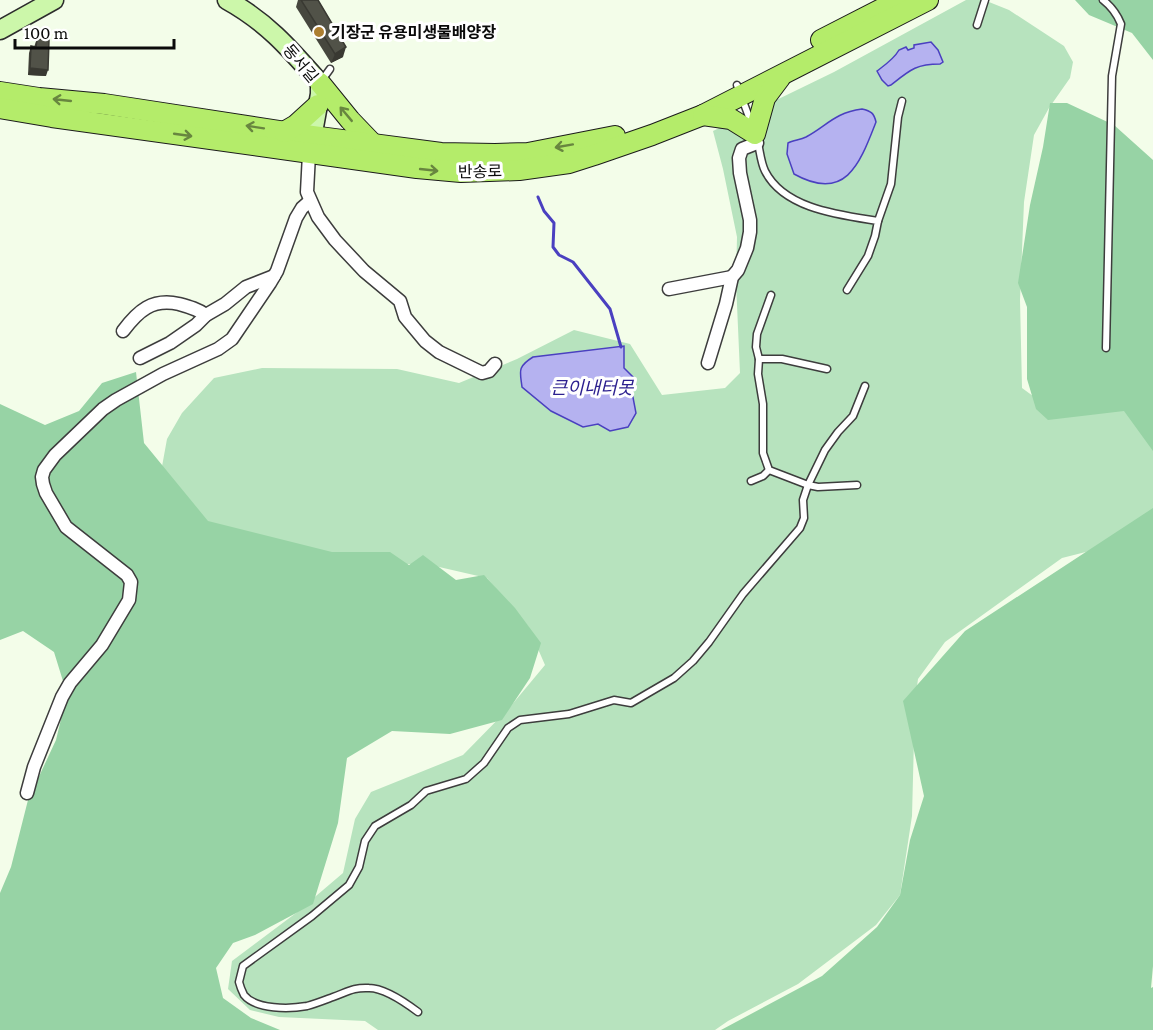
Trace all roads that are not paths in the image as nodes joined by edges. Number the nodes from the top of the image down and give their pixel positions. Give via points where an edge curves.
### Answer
1 (54, 0) edge
2 (227, 0) edge
3 (899, 0) edge
4 (928, 0) edge
5 (985, 0) edge
6 (1103, 0) edge
7 (876, 5) edge
8 (977, 25) dead end
9 (0, 30) edge
10 (784, 73) junction
11 (325, 76) junction
12 (739, 90) junction
13 (0, 92) edge
14 (902, 101) dead end
15 (318, 105) junction
16 (0, 108) edge
17 (703, 114) junction
18 (284, 132) junction
19 (756, 138) junction
20 (311, 145) junction
21 (367, 152) junction
22 (310, 201) junction
23 (878, 221) junction
24 (274, 276) junction
25 (732, 277) junction
26 (669, 289) dead end
27 (847, 290) dead end
28 (771, 295) dead end
29 (206, 315) junction
30 (123, 331) dead end
31 (1106, 348) dead end
32 (140, 358) dead end
33 (759, 359) junction
34 (708, 363) dead end
35 (495, 364) dead end
36 (827, 369) dead end
37 (865, 387) dead end
38 (769, 470) junction
39 (751, 481) dead end
40 (857, 484) dead end
41 (808, 485) junction
42 (27, 793) dead end
43 (418, 1012) dead end

1 - 9 street
2 - 11 street, 동서길
3 - 7 main road, 반송로
4 - 10 main road, 반송로
5 - 8 lane
6 - 31 lane via 1121,24 1112,76
7 - 12 main road, 반송로
10 - 12 main road, 반송로
10 - 19 main road via 765,98
11 - 15 street, 동서길
21 -> 11 main road
12 - 17 main road, 반송로
12 - 19 lane
12 -> 21 main road, 반송로 via 646,127 564,147 495,154 399,148
18 -> 13 main road, 반송로
14 - 23 lane via 891,184
15 - 18 main road
15 - 20 street, 동서길
16 -> 20 main road, 반송로
17 - 19 main road via 731,119
21 -> 17 main road, 반송로 via 445,171 519,171 569,163
18 - 20 main road, 반송로
19 - 23 lane via 765,170 788,197 806,206
19 - 25 street via 742,149 739,158 750,232 747,248
20 - 21 main road, 반송로
20 - 22 street via 307,192
22 - 24 street via 296,218
22 - 35 street via 347,254 400,301 405,317 425,341 482,373
23 - 27 lane via 868,256
24 - 29 street via 246,287
24 - 42 street via 232,339 146,382 103,409 44,470 46,493 66,527 131,582 129,600 102,645 62,697
25 - 26 street
25 - 34 street
28 - 33 lane via 757,334
29 - 30 street via 196,308 160,303 137,314
29 - 32 street via 170,343
33 - 36 lane via 782,358
33 - 38 lane via 763,453
37 - 41 lane via 853,416 825,450
38 - 39 lane
38 - 41 lane
40 - 41 lane
41 - 43 lane via 800,528 743,594 709,642 674,678 631,703 614,700 569,714 520,720 508,728 484,763 466,779 426,791 411,805 375,826 365,841 359,867 349,885 243,966 239,982 245,995 263,1005 307,1006 356,987 372,988 402,1000

